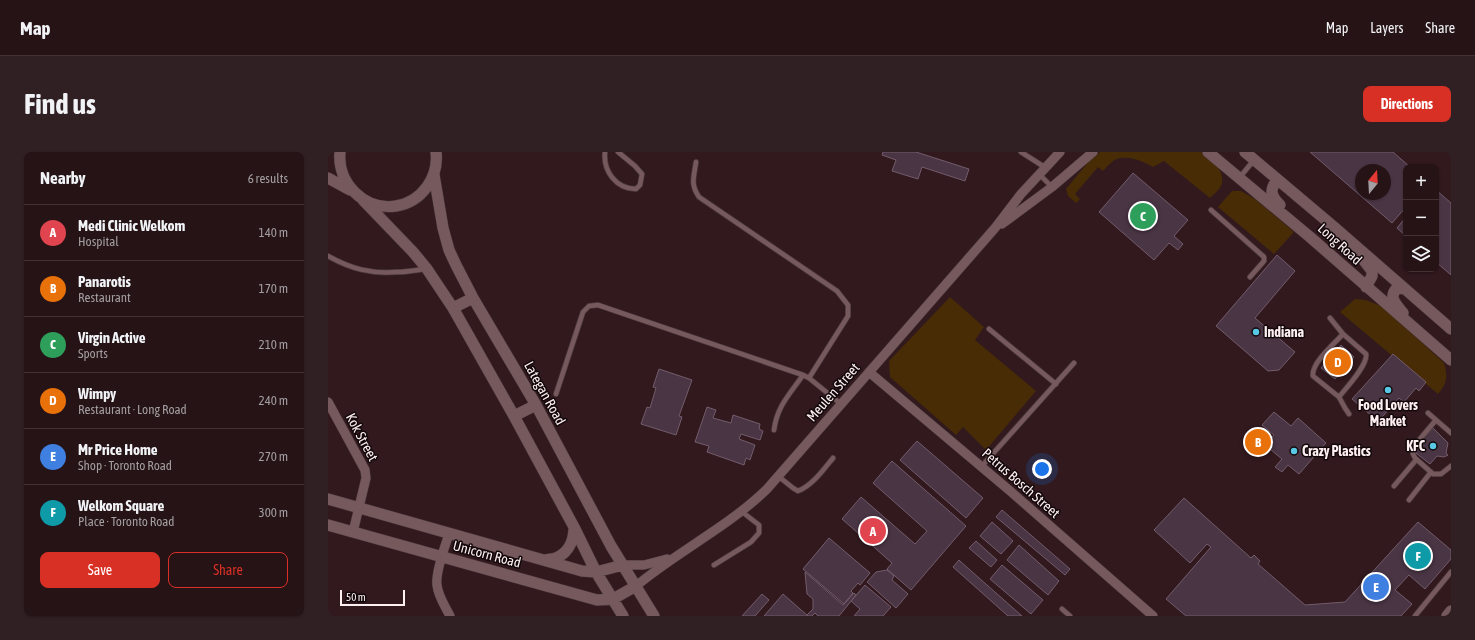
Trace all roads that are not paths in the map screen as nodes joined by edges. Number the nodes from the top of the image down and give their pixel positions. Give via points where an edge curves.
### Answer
1 (340, 152) edge
2 (605, 152) edge
3 (618, 152) edge
4 (1021, 152) edge
5 (1060, 152) edge
6 (1093, 152) edge
7 (1208, 152) edge
8 (1244, 152) edge
9 (438, 155) edge
10 (1254, 160) junction
11 (696, 162) dead end
12 (1043, 172) junction
13 (434, 175) junction
14 (1240, 177) junction
15 (328, 178) edge
16 (1278, 180) junction
17 (1052, 188) junction
18 (352, 191) junction
19 (363, 200) junction
20 (1211, 210) dead end
21 (1334, 227) junction
22 (995, 228) junction
23 (1310, 237) junction
24 (328, 256) edge
25 (427, 269) junction
26 (1250, 277) dead end
27 (1366, 287) junction
28 (1405, 289) junction
29 (473, 298) junction
30 (453, 308) junction
31 (1330, 318) dead end
32 (1451, 329) edge
33 (989, 330) dead end
34 (1416, 330) junction
35 (1343, 334) junction
36 (1451, 360) edge
37 (1074, 363) dead end
38 (869, 372) junction
39 (803, 375) junction
40 (809, 378) junction
41 (1056, 384) junction
42 (556, 394) dead end
43 (1339, 397) junction
44 (328, 402) edge
45 (841, 404) junction
46 (536, 405) junction
47 (1428, 413) dead end
48 (1349, 414) dead end
49 (514, 416) junction
50 (1436, 420) junction
51 (774, 430) dead end
52 (1451, 433) edge
53 (833, 458) dead end
54 (1416, 460) junction
55 (1451, 466) edge
56 (981, 467) junction
57 (1431, 472) junction
58 (778, 476) junction
59 (1394, 486) dead end
60 (328, 499) edge
61 (1409, 500) dead end
62 (360, 508) junction
63 (741, 511) junction
64 (328, 526) edge
65 (574, 527) junction
66 (353, 532) junction
67 (449, 534) junction
68 (676, 556) junction
69 (442, 557) junction
70 (545, 560) junction
71 (623, 565) junction
72 (714, 565) dead end
73 (596, 572) junction
74 (1451, 572) edge
75 (636, 586) junction
76 (613, 599) junction
77 (1062, 609) dead end
78 (1451, 611) edge
79 (450, 616) edge
80 (623, 616) edge
81 (654, 616) edge
82 (1070, 616) edge
83 (1153, 616) edge
84 (1415, 616) edge
85 (1447, 616) edge

1 - 18 street via 339,162 343,177
2 - 3 lane via 605,164 615,182 622,187 636,189 640,185 642,174
4 - 12 lane
5 - 12 street, Meulen Street
6 - 17 street, Meulen Street
7 - 14 street, Long Road
8 - 10 street, Long Road
9 - 13 street
10 - 14 lane
10 - 16 street, Long Road
11 - 40 lane via 692,184 700,197 837,291 848,305 848,316
12 - 17 lane
12 - 22 street, Meulen Street via 1021,194
13 - 19 street via 425,190 412,200 396,206 379,206
13 - 29 street, Lategan Road via 449,250
14 - 23 street, Long Road
15 - 18 street
16 - 21 street, Long Road
16 - 23 street via 1271,190 1273,197 1303,226
17 - 22 street, Meulen Street
18 - 19 street
19 - 25 street
20 - 26 lane via 1264,257 1264,261
21 - 27 street via 1339,236 1372,271
21 - 28 street, Long Road
22 - 38 street, Meulen Street
23 - 27 street, Long Road
24 - 25 lane via 354,269 369,272
25 - 30 street
27 - 34 street, Long Road
28 - 32 street, Long Road
28 - 34 street via 1397,288 1392,296
29 - 30 street
29 - 46 street, Lategan Road
30 - 49 street
31 - 35 lane
33 - 41 lane
34 - 36 street, Long Road
35 - 43 lane via 1367,356 1364,364
35 - 43 lane via 1316,364 1313,372 1314,376
37 - 41 lane
38 - 45 street, Meulen Street
38 - 56 street, Petrus Bosch Street
39 - 40 lane
39 - 42 lane via 598,305 588,306 583,312
39 - 51 lane via 783,402
40 - 45 lane
41 - 56 lane
43 - 48 lane
44 - 62 street, Kok Street via 365,470 366,478
45 - 58 street, Meulen Street
46 - 49 street
46 - 71 street, Lategan Road via 610,546
47 - 50 lane
49 - 65 street
50 - 52 lane
50 - 54 lane via 1414,446 1413,454
53 - 58 lane via 803,489 796,490
54 - 57 lane
54 - 59 lane
55 - 57 lane via 1442,474
56 - 83 street, Petrus Bosch Street
57 - 61 lane
58 - 63 street, Meulen Street via 753,503
60 - 62 street, Unicorn Road
62 - 66 street, Kok Street
62 - 67 street, Unicorn Road
63 - 68 street, Meulen Street
63 - 72 lane via 759,525 760,533 751,542
64 - 66 street, Unicorn Road
65 - 70 street via 569,548 558,557
65 - 73 street
66 - 69 street, Unicorn Road
67 - 69 street
67 - 70 street, Unicorn Road
68 - 71 street, Meulen Street via 644,564
68 - 75 street, Meulen Street
69 - 76 street, Unicorn Road via 597,600
69 - 79 street via 436,584
70 - 73 street, Unicorn Road via 582,571
71 - 73 street, Unicorn Road
71 - 75 street, Lategan Road
73 - 76 street
74 - 84 lane
75 - 76 street, Unicorn Road
75 - 81 street, Lategan Road
76 - 80 street
77 - 82 lane
78 - 85 street

